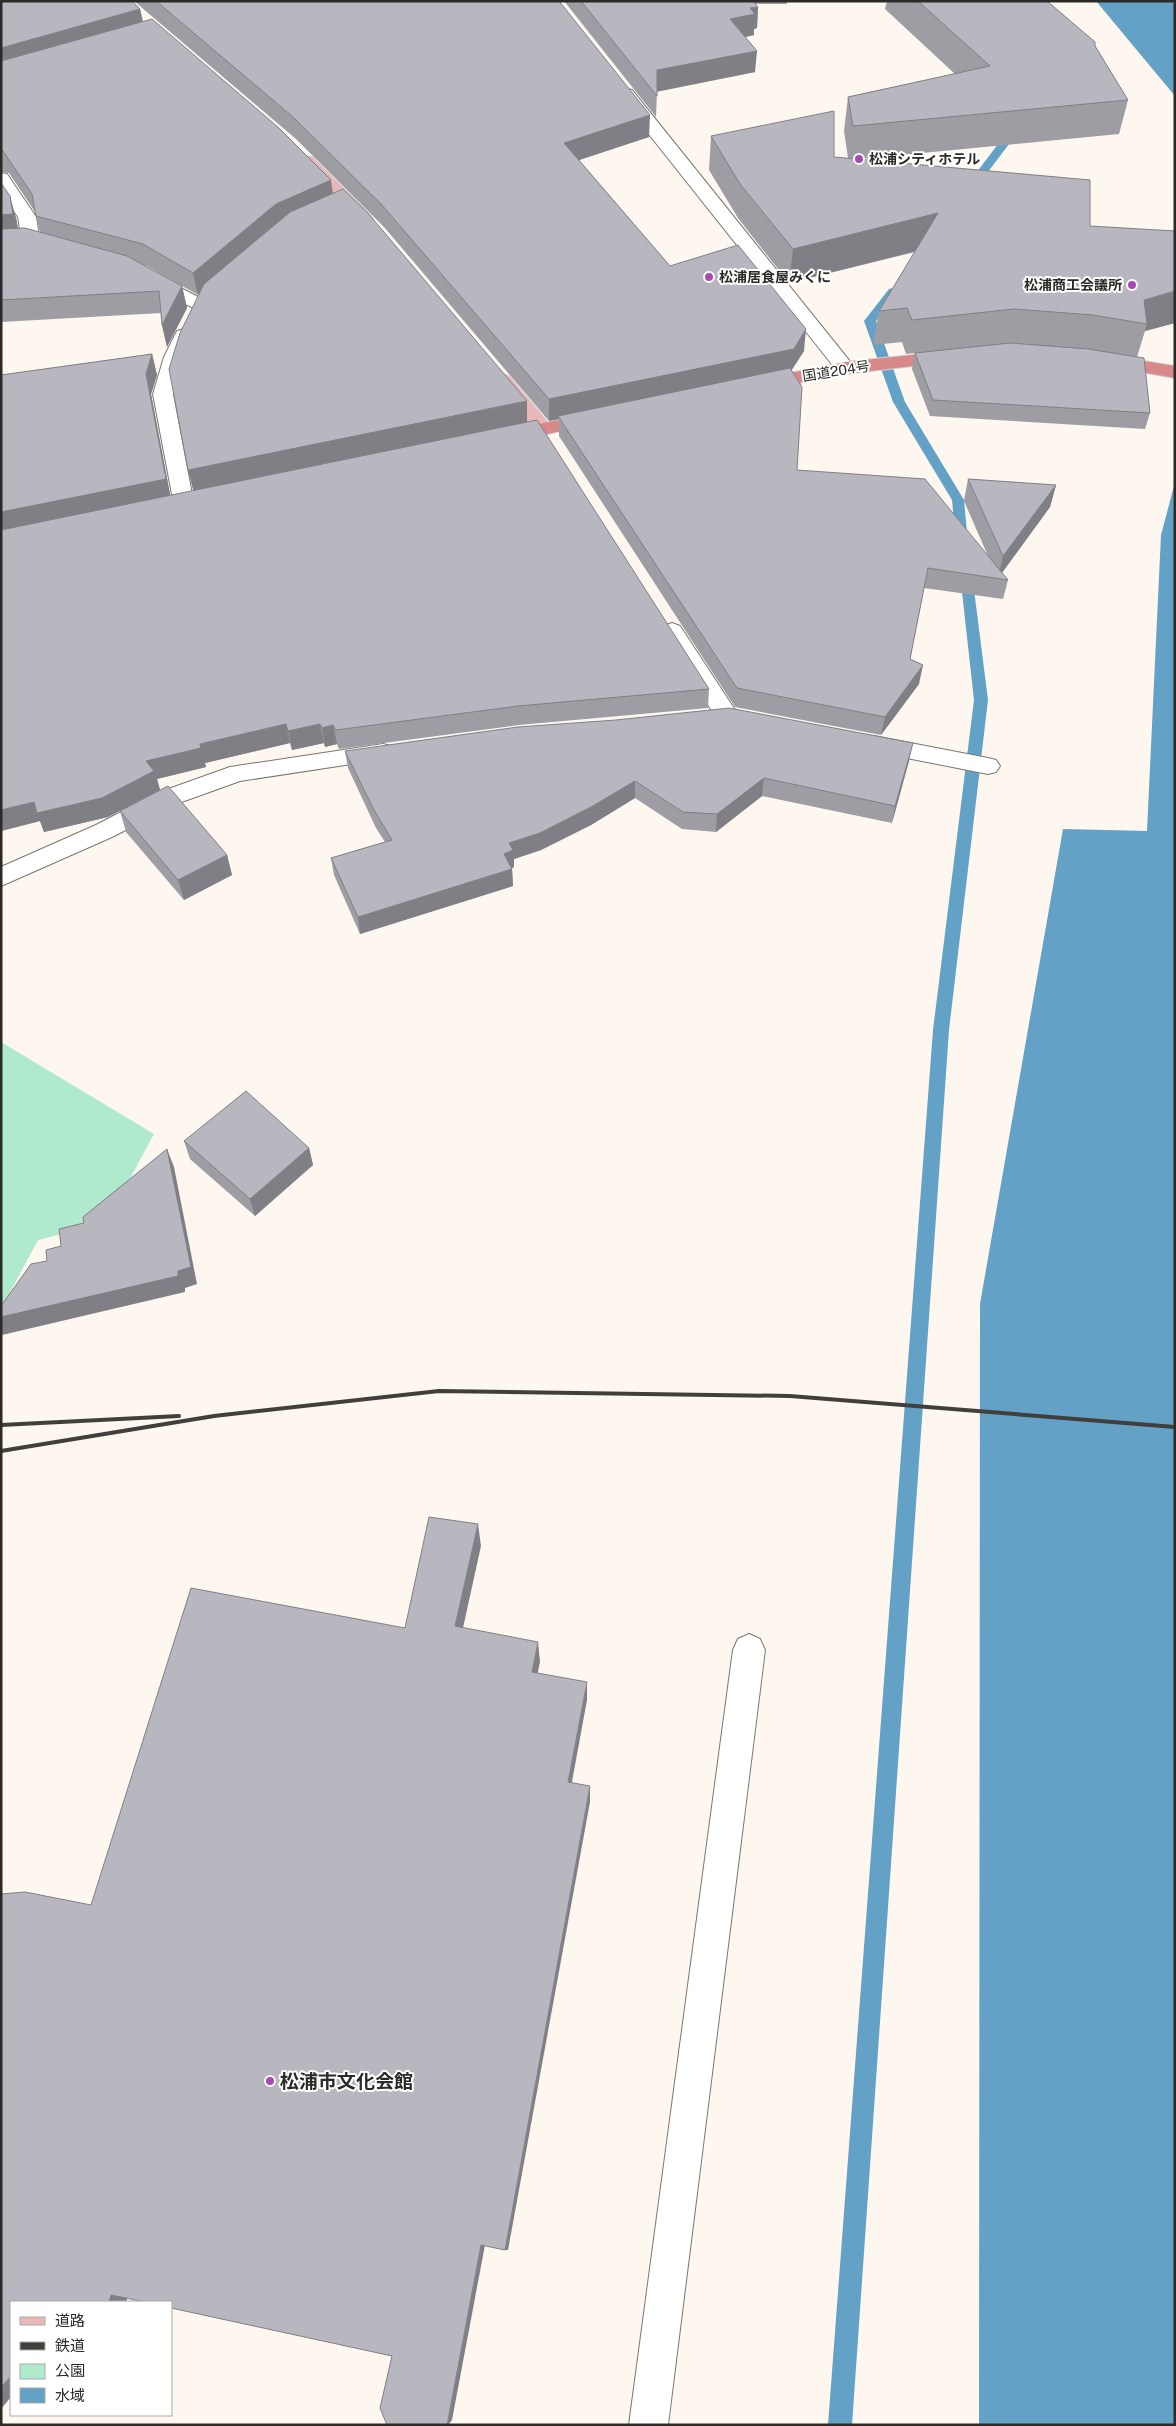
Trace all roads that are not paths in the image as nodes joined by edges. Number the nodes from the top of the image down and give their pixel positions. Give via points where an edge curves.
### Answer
1 (614, 79) edge
2 (296, 151) edge
3 (1, 178) edge
4 (349, 204) junction
5 (332, 212) edge
6 (377, 232) edge
7 (31, 242) junction
8 (11, 244) edge
9 (49, 247) edge
10 (140, 272) edge
11 (236, 274) edge
12 (199, 305) junction
13 (968, 355) edge
14 (1093, 358) edge
15 (492, 368) edge
16 (845, 368) junction
17 (1175, 372) edge
18 (738, 390) edge
19 (611, 415) edge
20 (548, 437) junction
21 (485, 441) edge
22 (203, 501) edge
23 (174, 507) joint
24 (662, 616) edge
25 (699, 719) edge
26 (853, 740) edge
27 (404, 749) edge
28 (988, 766) dead end
29 (1, 876) edge
30 (749, 1650) dead end
31 (648, 2425) edge

1 - 16 street
2 - 4 main road
3 - 7 street via 26,216
4 - 5 street
4 - 6 main road
7 - 8 street
7 - 9 street
10 - 12 street
11 - 12 street
12 - 23 street via 174,357 163,394
13 - 16 highway, 国道204号
14 - 17 highway
15 - 20 main road
16 - 18 highway, 国道204号
19 - 20 highway
20 - 21 highway
22 - 23 highway
24 - 25 street via 737,717
26 - 28 street
27 - 29 street via 238,773 168,798 104,831
30 - 31 street

